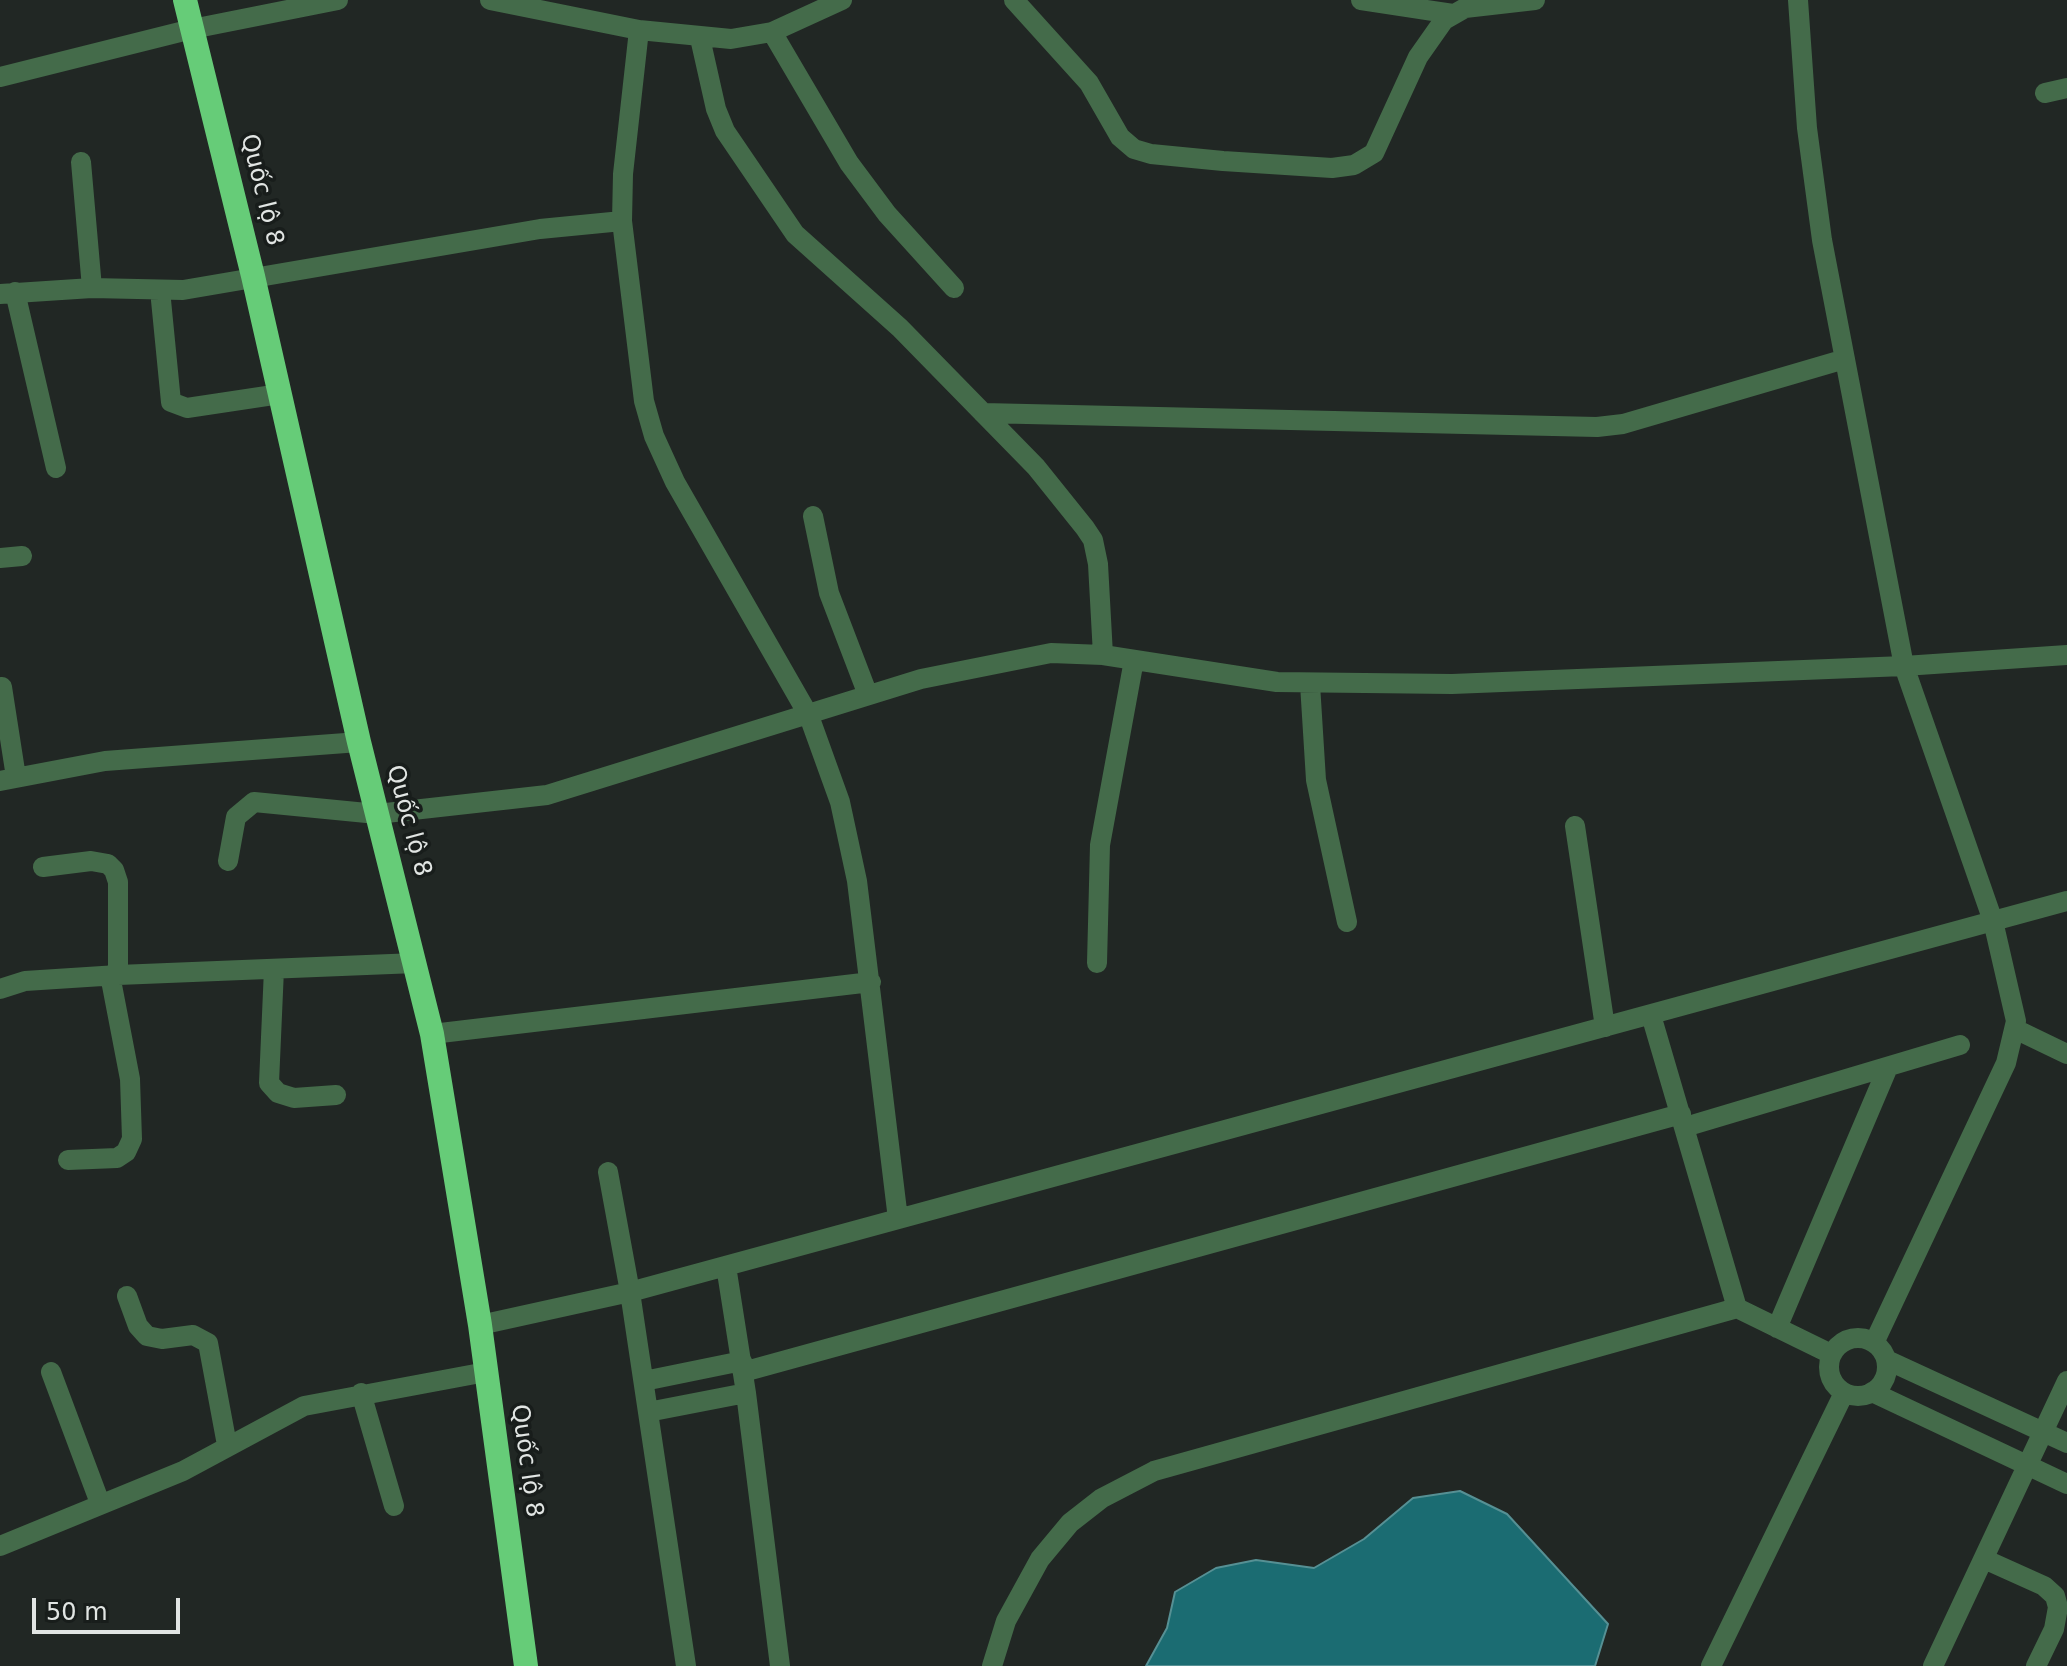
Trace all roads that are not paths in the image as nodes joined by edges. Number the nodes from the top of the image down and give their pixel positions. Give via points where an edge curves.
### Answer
1 (185, 0) edge
2 (338, 0) edge
3 (490, 0) edge
4 (842, 0) edge
5 (1014, 0) edge
6 (1361, 0) edge
7 (1535, 0) edge
8 (1798, 0) edge
9 (1453, 14) junction
10 (192, 29) junction
11 (639, 30) junction
12 (772, 32) junction
13 (700, 38) junction
14 (0, 77) edge
15 (2067, 88) edge
16 (2045, 93) dead end
17 (81, 162) dead end
18 (622, 221) junction
19 (253, 276) junction
20 (92, 288) junction
21 (954, 288) dead end
22 (160, 290) junction
23 (8, 293) edge
24 (1845, 359) junction
25 (280, 394) junction
26 (983, 413) junction
27 (56, 468) dead end
28 (813, 516) dead end
29 (22, 556) dead end
30 (0, 558) edge
31 (1103, 655) junction
32 (2067, 655) edge
33 (1134, 660) junction
34 (1904, 666) junction
35 (1310, 684) junction
36 (2, 687) edge
37 (868, 695) junction
38 (809, 716) junction
39 (359, 742) junction
40 (8, 779) edge
41 (377, 814) junction
42 (1575, 826) dead end
43 (228, 861) dead end
44 (43, 867) dead end
45 (2067, 901) edge
46 (1993, 921) junction
47 (1347, 922) dead end
48 (416, 963) junction
49 (1097, 963) dead end
50 (274, 969) junction
51 (114, 975) junction
52 (871, 982) junction
53 (0, 989) edge
54 (1651, 1015) junction
55 (1605, 1027) junction
56 (2015, 1029) junction
57 (432, 1034) junction
58 (1960, 1045) dead end
59 (2067, 1054) edge
60 (1888, 1067) junction
61 (336, 1095) dead end
62 (1683, 1120) junction
63 (68, 1160) dead end
64 (608, 1172) dead end
65 (898, 1219) junction
66 (726, 1266) junction
67 (630, 1292) junction
68 (127, 1296) dead end
69 (1737, 1308) junction
70 (480, 1325) junction
71 (1777, 1328) junction
72 (1881, 1352) junction
73 (1831, 1354) junction
74 (743, 1367) junction
75 (51, 1372) dead end
76 (486, 1372) junction
77 (644, 1381) junction
78 (2067, 1381) edge
79 (1872, 1392) junction
80 (361, 1393) junction
81 (746, 1393) junction
82 (1844, 1393) junction
83 (648, 1412) junction
84 (2042, 1432) junction
85 (2067, 1443) edge
86 (227, 1445) junction
87 (2027, 1465) junction
88 (2067, 1484) edge
89 (100, 1503) junction
90 (394, 1506) dead end
91 (0, 1546) edge
92 (1984, 1559) junction
93 (526, 1666) edge
94 (686, 1666) edge
95 (780, 1666) edge
96 (992, 1666) edge
97 (1711, 1666) edge
98 (1933, 1666) edge
99 (2036, 1666) edge

1 - 10 highway, Quốc lộ 8
2 - 10 street
3 - 11 street
4 - 12 street
5 - 9 street via 1089,83 1120,137 1134,149 1165,156 1332,168 1354,165 1374,153 1427,41
6 - 9 street
7 - 9 street via 1483,4
8 - 24 street via 1813,184
10 - 14 street
10 - 19 highway, Quốc lộ 8
11 - 13 street
11 - 18 street
12 - 13 street
12 - 21 street via 849,163
13 - 26 street via 722,124 795,234 900,328
15 - 16 street
17 - 20 street
18 - 19 street via 540,229
18 - 38 street via 639,370 654,436 686,503
19 - 22 street
19 - 25 highway, Quốc lộ 8
20 - 22 street
20 - 23 street
22 - 25 street via 171,402 187,408
23 - 27 street
24 - 26 street via 1597,427
24 - 34 street
25 - 39 highway, Quốc lộ 8
26 - 31 street via 1036,467 1093,540
28 - 37 street via 829,593
29 - 30 street
31 - 33 street
31 - 37 street via 1020,657
32 - 34 street
33 - 35 street via 1247,680
33 - 49 street via 1100,845
34 - 35 street via 1452,684
34 - 46 street
35 - 47 street via 1316,780
36 - 40 street
37 - 38 street
38 - 41 street via 547,795
38 - 52 street via 840,802
39 - 40 street via 143,757
39 - 41 highway, Quốc lộ 8
41 - 43 street via 254,802 236,817
41 - 48 highway, Quốc lộ 8
42 - 55 street
44 - 51 street via 91,861 114,870
45 - 46 street
46 - 54 street
46 - 56 street
48 - 50 street
48 - 57 highway, Quốc lộ 8
50 - 51 street
50 - 61 street via 269,1083 294,1098
51 - 53 street via 25,981
51 - 63 street via 130,1079 132,1139 117,1158
52 - 57 street
52 - 65 street
54 - 55 street
54 - 62 street
55 - 65 street
56 - 59 street
56 - 72 street via 2006,1063
57 - 70 highway, Quốc lộ 8
58 - 60 street
60 - 62 street
60 - 71 street
62 - 69 street
62 - 74 street
64 - 67 street
65 - 66 street
66 - 67 street
66 - 74 street
67 - 70 street
67 - 77 street
68 - 86 street via 147,1336 193,1335 208,1343
69 - 71 street
69 - 96 street via 1225,1448 1126,1483 1070,1523 1040,1559 1006,1621
70 - 76 highway, Quốc lộ 8
71 - 73 street
72 - 73 street via 1852,1338
72 - 79 street via 1884,1379
72 - 84 street
73 - 82 street via 1829,1373
74 - 77 street
74 - 81 street
75 - 89 street
76 - 80 street
76 - 93 highway, Quốc lộ 8
77 - 83 street
78 - 84 street
79 - 82 street
79 - 87 street
80 - 86 street via 304,1406
80 - 90 street
81 - 83 street
81 - 95 street
82 - 97 street
83 - 94 street
84 - 85 street
84 - 87 street
86 - 89 street via 183,1471
87 - 88 street
87 - 92 street
89 - 91 street
92 - 98 street
92 - 99 street via 2055,1596 2054,1629

